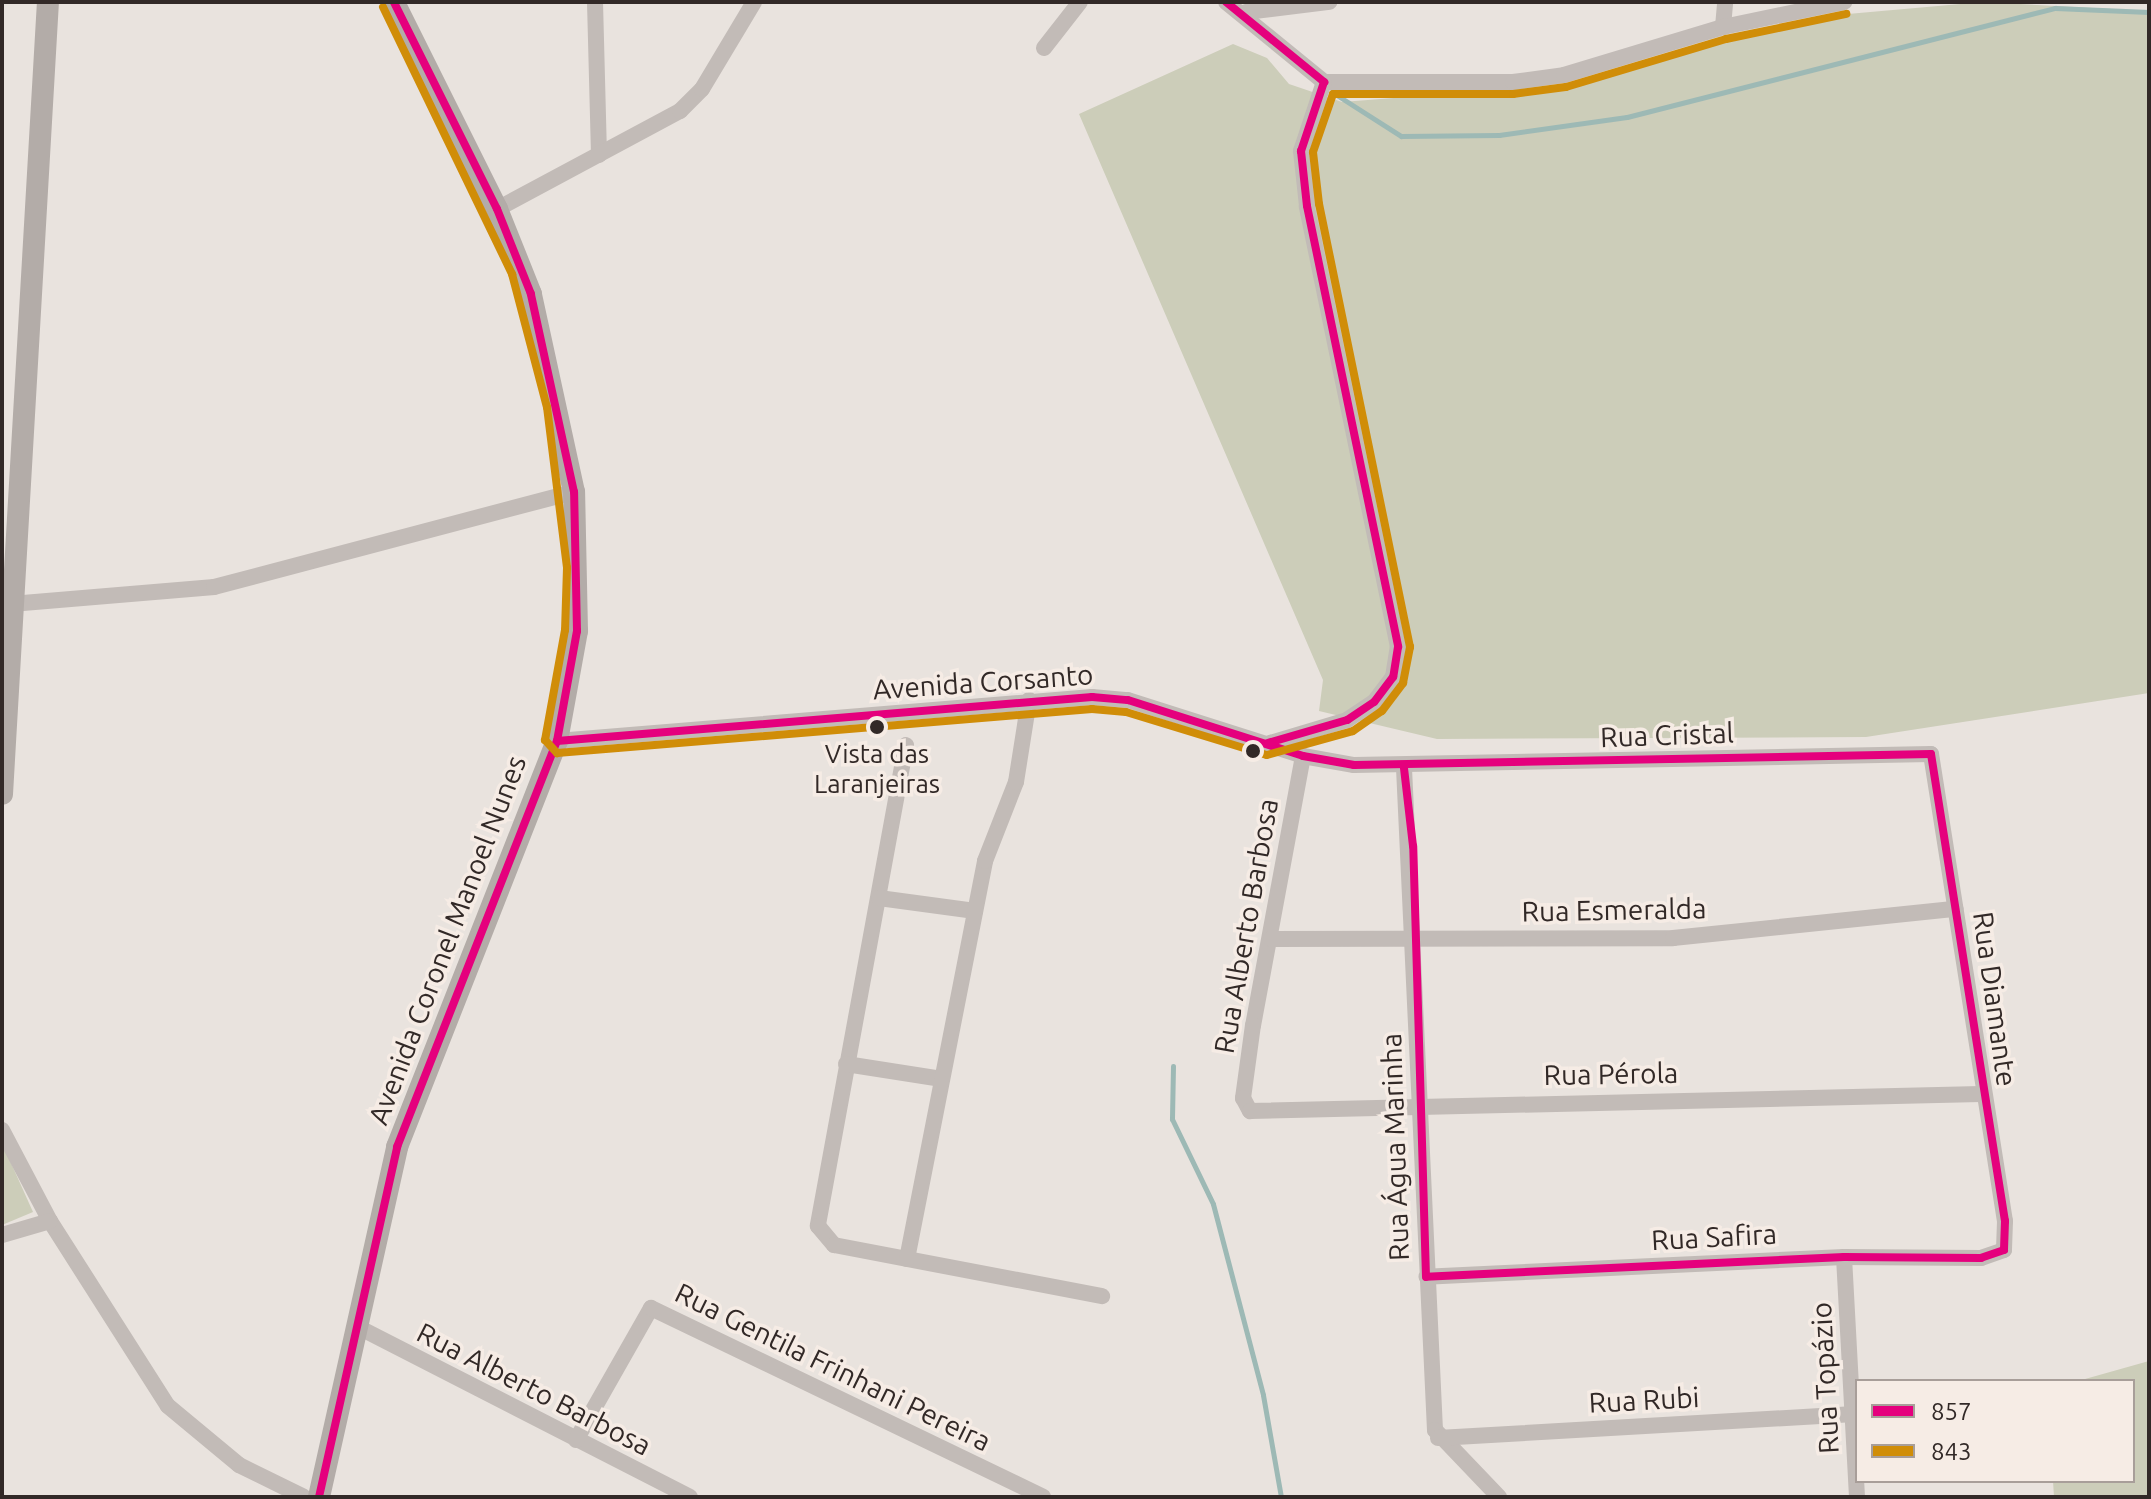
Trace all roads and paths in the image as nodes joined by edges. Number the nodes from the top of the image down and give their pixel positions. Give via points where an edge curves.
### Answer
1 (48, 2) edge
2 (394, 2) edge
3 (595, 2) edge
4 (754, 2) edge
5 (1080, 2) edge
6 (1226, 2) edge
7 (1329, 2) edge
8 (1725, 2) edge
9 (1844, 2) edge
10 (1246, 12) junction
11 (1723, 27) junction
12 (1044, 48) dead end
13 (1324, 82) junction
14 (599, 155) junction
15 (497, 209) junction
16 (574, 492) junction
17 (11, 604) junction
18 (6, 632) edge
19 (1029, 700) junction
20 (557, 741) junction
21 (1268, 743) junction
22 (906, 745) dead end
23 (1931, 754) joint
24 (1303, 756) junction
25 (1404, 768) junction
26 (2, 794) edge
27 (879, 898) junction
28 (1956, 909) junction
29 (975, 911) junction
30 (1416, 937) junction
31 (1271, 939) junction
32 (846, 1064) junction
33 (942, 1079) junction
34 (1981, 1094) junction
35 (1418, 1103) junction
36 (1244, 1106) joint
37 (2, 1130) edge
38 (50, 1221) junction
39 (2, 1235) edge
40 (2004, 1250) joint
41 (1844, 1257) junction
42 (907, 1259) junction
43 (1426, 1277) junction
44 (1102, 1296) dead end
45 (356, 1326) junction
46 (1854, 1414) junction
47 (1438, 1438) junction
48 (576, 1440) junction
49 (1855, 1442) edge
50 (304, 1497) edge
51 (319, 1497) edge
52 (690, 1497) edge
53 (1043, 1497) edge
54 (1499, 1497) edge

1 - 17 street
2 - 15 street, Avenida Coronel Manoel Nunes
3 - 14 street
4 - 14 street via 692,102
5 - 12 street
6 - 10 street
7 - 10 street
8 - 11 street
9 - 11 street
10 - 13 street
11 - 13 street via 1564,75 1513,82
13 - 21 street via 1301,151 1307,206 1398,647 1393,677 1374,702 1347,720
14 - 15 street
15 - 16 street, Avenida Coronel Manoel Nunes via 531,294
16 - 17 street via 214,587
16 - 20 street, Avenida Coronel Manoel Nunes via 577,631
17 - 18 street
18 - 26 street
19 - 20 street, Avenida Corsanto
19 - 21 street, Avenida Corsanto via 1128,700
19 - 29 street via 1016,782 985,861
20 - 45 street, Avenida Coronel Manoel Nunes via 418,1085 379,1215
21 - 24 street, Avenida Corsanto
22 - 27 street
23 - 25 street, Rua Cristal
23 - 28 street, Rua Diamante
24 - 25 street, Avenida Corsanto
24 - 31 street, Rua Alberto Barbosa
25 - 30 street, Rua Água Marinha
27 - 29 street
27 - 32 street
28 - 30 street, Rua Esmeralda via 1673,938
28 - 34 street, Rua Diamante
29 - 33 street
30 - 31 street, Rua Esmeralda
30 - 35 street, Rua Água Marinha
31 - 36 street, Rua Alberto Barbosa
32 - 33 street
32 - 42 street via 818,1226 834,1245
33 - 42 street
34 - 35 street, Rua Pérola
34 - 40 street, Rua Diamante via 2005,1221
35 - 36 street, Rua Pérola via 1258,1113
35 - 43 street, Rua Água Marinha
37 - 38 street
38 - 39 street
38 - 50 street via 168,1406 239,1465
40 - 41 street, Rua Safira via 1981,1258
41 - 43 street, Rua Safira
41 - 46 street, Rua Topázio
42 - 44 street
43 - 47 street, Rua Água Marinha
45 - 48 street, Rua Alberto Barbosa
45 - 51 street, Avenida Coronel Manoel Nunes
46 - 47 street, Rua Rubi
46 - 49 street, Rua Topázio
47 - 54 street
48 - 52 street, Rua Alberto Barbosa
48 - 53 street, Rua Gentila Frinhani Pereira via 651,1308

